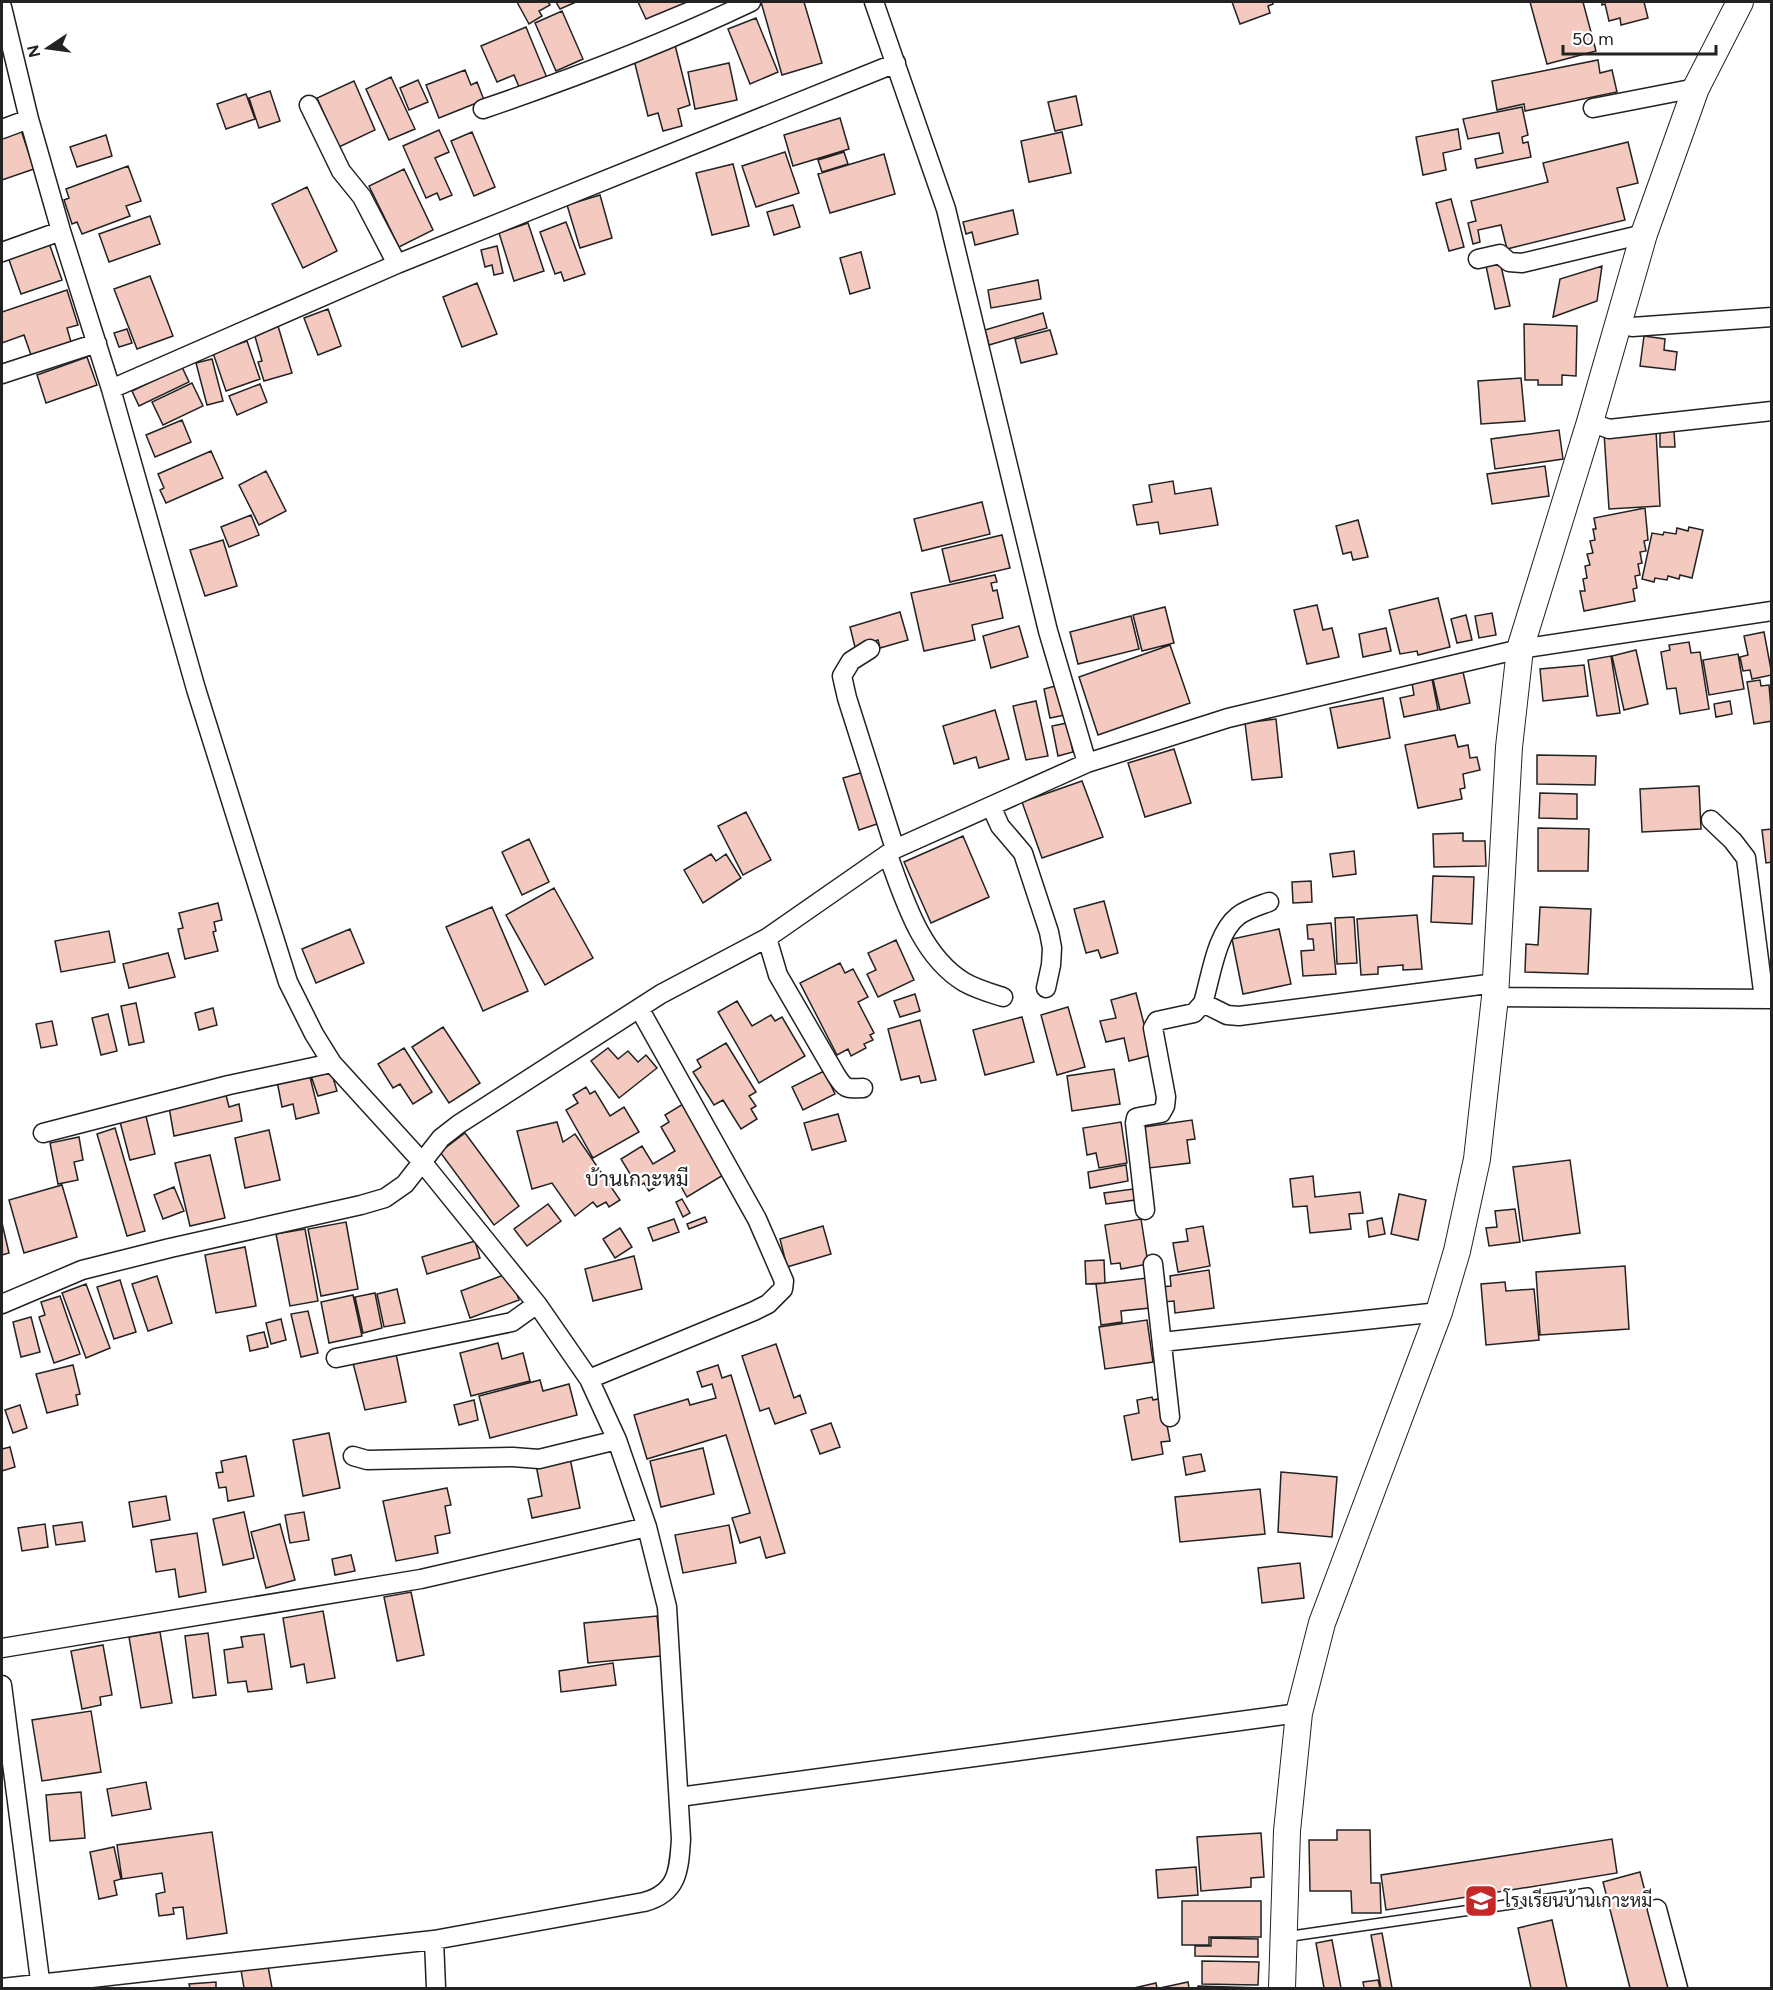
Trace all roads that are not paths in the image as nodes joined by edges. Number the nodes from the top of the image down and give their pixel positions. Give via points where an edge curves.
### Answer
1 (751, 2) edge
2 (874, 2) edge
3 (1740, 2) edge
4 (2, 7) edge
5 (896, 63) junction
6 (1696, 88) junction
7 (309, 105) dead end
8 (1593, 108) dead end
9 (483, 109) dead end
10 (29, 119) junction
11 (2, 129) edge
12 (61, 231) junction
13 (1644, 234) junction
14 (2, 252) edge
15 (1478, 259) dead end
16 (397, 264) junction
17 (1772, 316) edge
18 (1619, 323) junction
19 (97, 343) junction
20 (2, 374) edge
21 (111, 389) junction
22 (1772, 411) edge
23 (1590, 422) junction
24 (1772, 611) edge
25 (870, 649) dead end
26 (1520, 649) junction
27 (1087, 763) junction
28 (991, 806) junction
29 (1711, 820) dead end
30 (891, 852) junction
31 (1269, 902) dead end
32 (767, 938) junction
33 (1046, 988) dead end
34 (1496, 990) junction
35 (1003, 997) dead end
36 (1768, 999) edge
37 (1203, 1003) junction
38 (639, 1008) junction
39 (332, 1063) junction
40 (863, 1088) dead end
41 (43, 1133) dead end
42 (423, 1163) junction
43 (1145, 1210) dead end
44 (1153, 1264) dead end
45 (2, 1304) edge
46 (537, 1304) junction
47 (1439, 1312) junction
48 (1162, 1342) junction
49 (336, 1358) dead end
50 (589, 1379) junction
51 (1170, 1417) dead end
52 (617, 1440) junction
53 (353, 1456) dead end
54 (647, 1527) junction
55 (2, 1648) edge
56 (2, 1685) edge
57 (1299, 1713) junction
58 (679, 1797) junction
59 (1588, 1893) dead end
60 (1657, 1909) dead end
61 (1285, 1937) junction
62 (434, 1940) junction
63 (41, 1986) edge
64 (2, 1989) edge
65 (436, 1989) edge
66 (1282, 1989) edge
67 (1678, 1989) edge

1 - 9 street via 542,89
2 - 5 street
3 - 6 street
4 - 10 street
5 - 16 street
5 - 27 street via 946,209 1048,631
6 - 8 street
6 - 13 street
7 - 16 street via 341,171 362,197
10 - 11 street
10 - 12 street
12 - 14 street
12 - 19 street
13 - 15 street via 1522,263 1509,262 1500,254
13 - 18 street
16 - 21 street
17 - 18 street via 1632,327
18 - 23 street
19 - 20 street
19 - 21 street
21 - 39 street via 196,689 281,963 305,1017
22 - 23 street via 1609,429
23 - 26 street
24 - 26 street
25 - 30 street via 851,661 842,676
26 - 27 street via 1228,718
26 - 34 street via 1509,747
27 - 28 street
28 - 30 street
28 - 33 street via 1000,826 1023,853 1048,932 1052,948
29 - 36 street via 1746,858
30 - 32 street
30 - 35 street via 914,921 926,943 964,982
31 - 37 street via 1244,912 1226,929
32 - 38 street
32 - 40 street via 778,975 836,1075 844,1087
34 - 36 street
34 - 37 street via 1239,1016 1227,1015
34 - 47 street via 1477,1160
37 - 43 street via 1194,1013 1154,1024 1167,1097 1161,1113 1139,1117 1135,1123
38 - 42 street via 465,1119 441,1138
38 - 50 street via 757,1219 784,1281 783,1289 754,1311
39 - 41 street
39 - 42 street
42 - 45 street via 405,1184 374,1202 82,1270
42 - 46 street
44 - 48 street
46 - 49 street via 512,1322
46 - 50 street
47 - 48 street
47 - 57 street via 1322,1623
48 - 51 street
50 - 52 street
52 - 53 street via 539,1459 367,1461
52 - 54 street
54 - 55 street via 421,1579
54 - 58 street via 667,1607
56 - 63 street
57 - 58 street
57 - 61 street via 1287,1831
58 - 62 street via 680,1860 671,1887 664,1895 644,1902
59 - 61 lane
60 - 67 street
61 - 66 street
62 - 63 street
62 - 65 street
63 - 64 street

